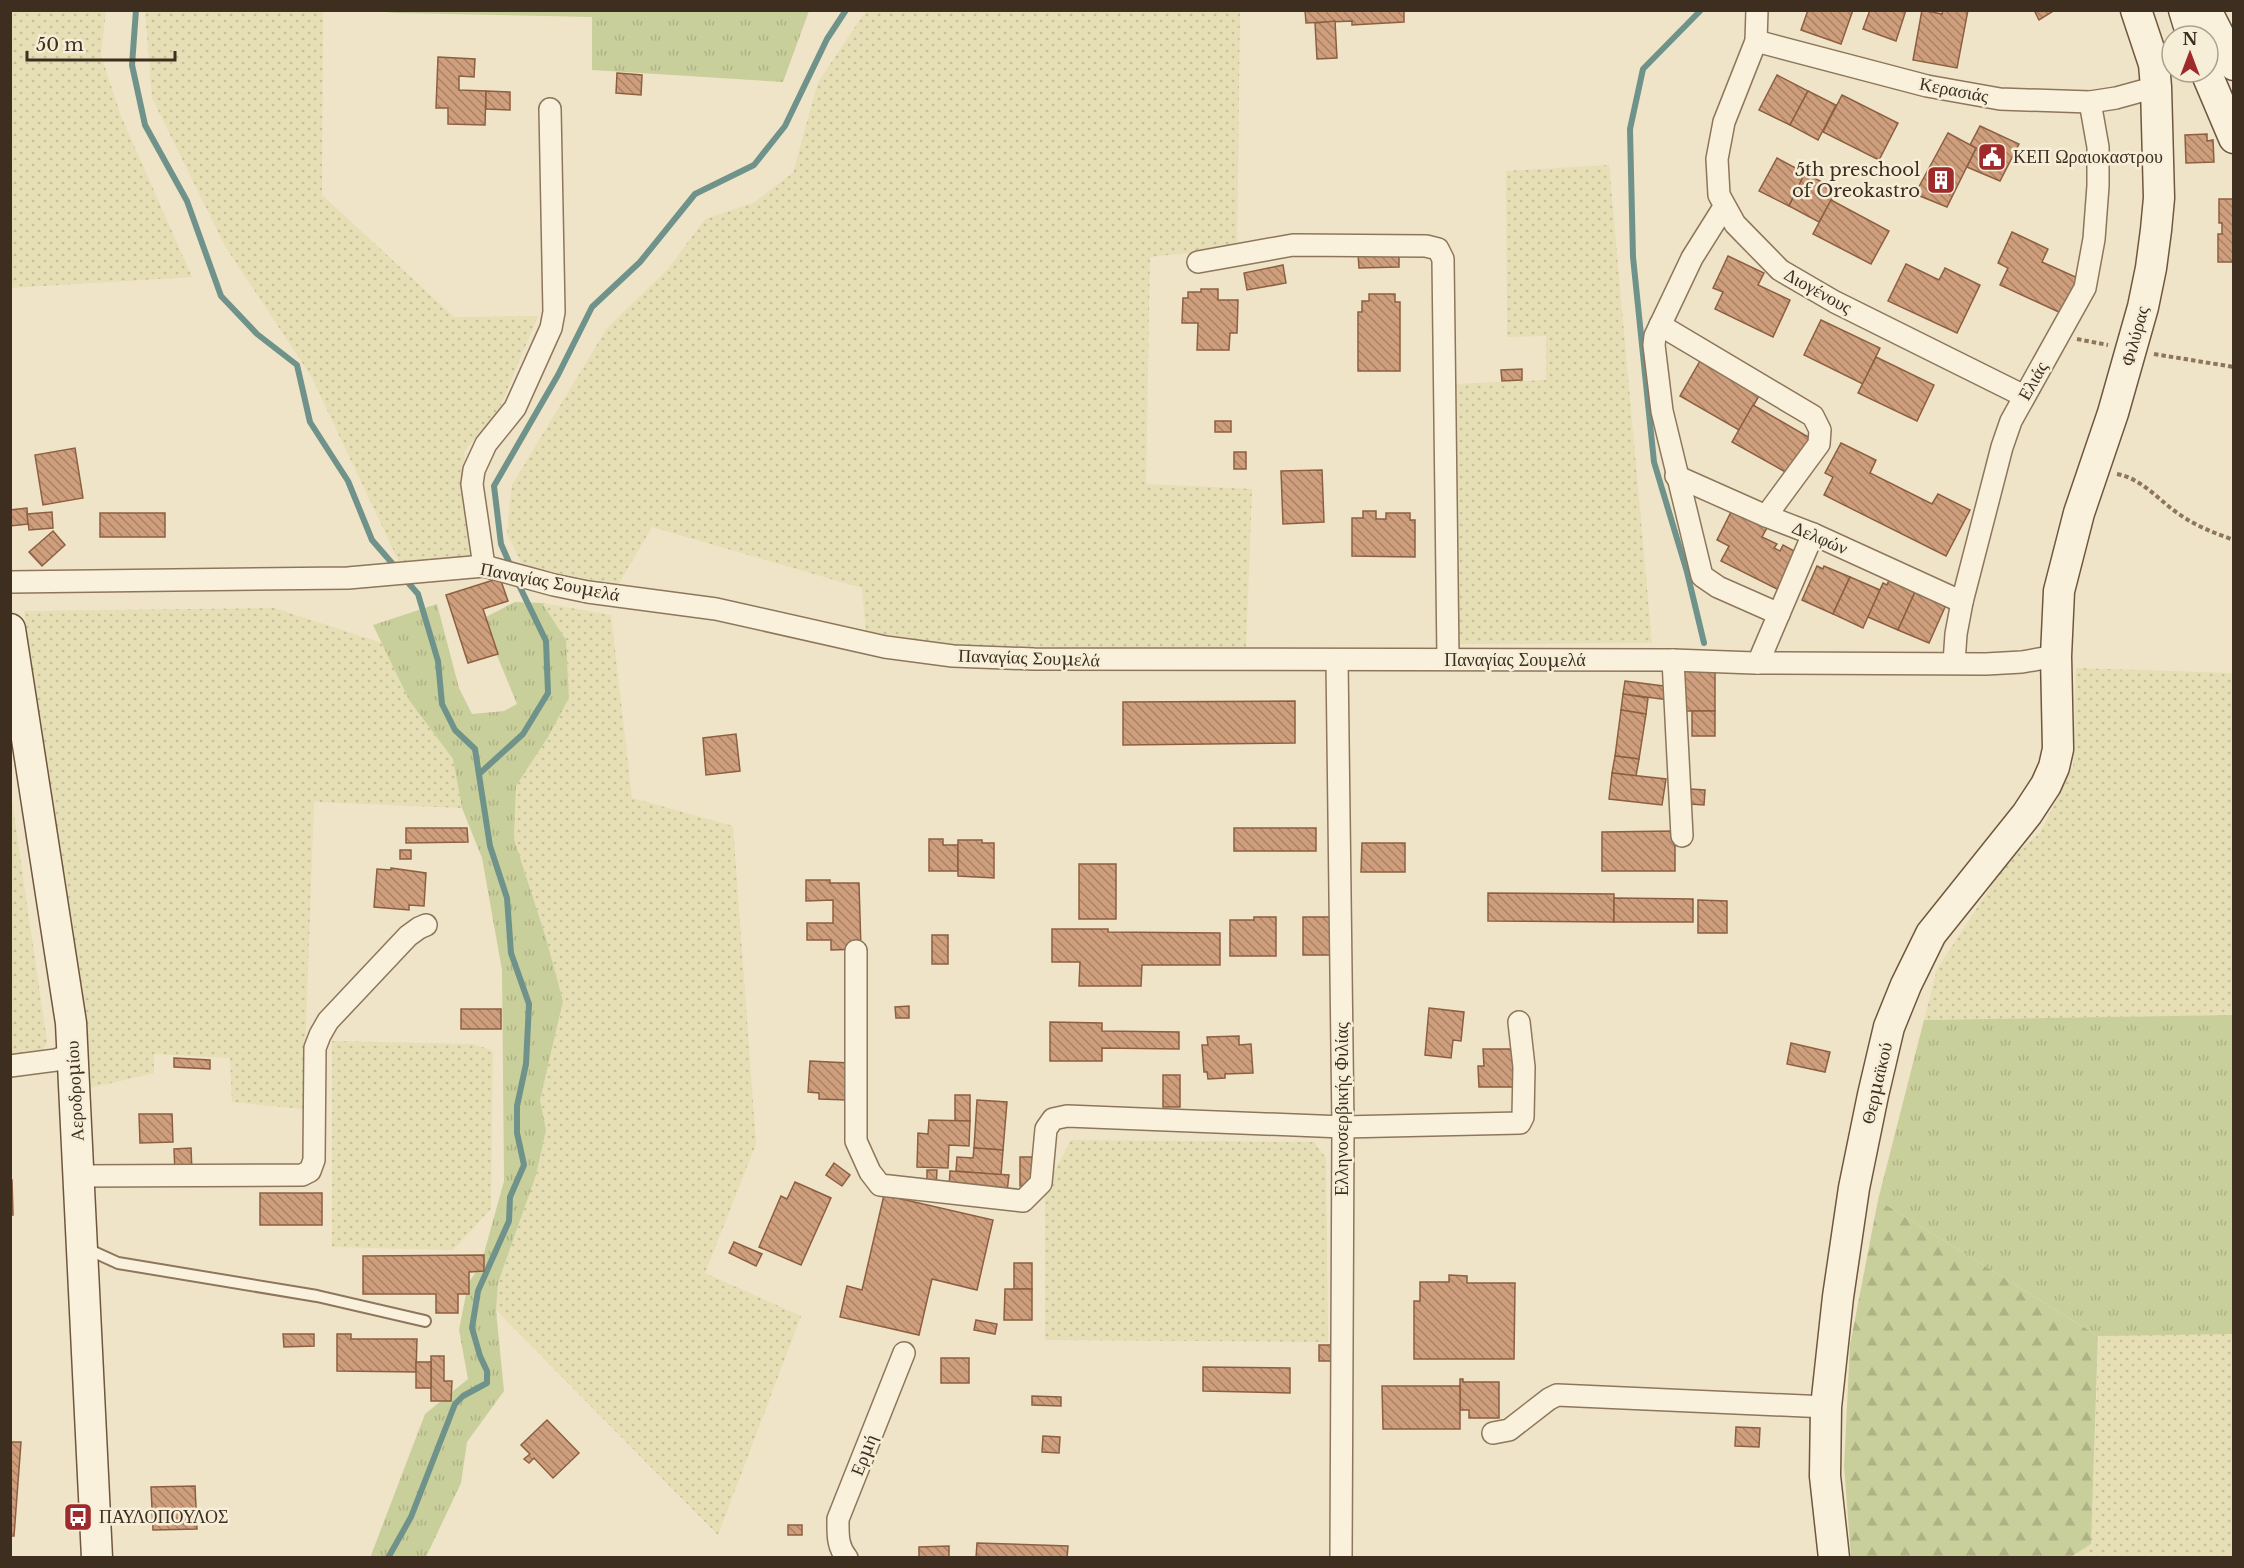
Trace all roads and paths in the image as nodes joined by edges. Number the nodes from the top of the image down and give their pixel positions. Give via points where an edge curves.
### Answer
1 (1757, 10) edge
2 (2136, 10) edge
3 (2206, 10) edge
4 (1756, 41) junction
5 (2234, 65) edge
6 (2211, 84) edge
7 (2156, 87) junction
8 (2090, 102) junction
9 (550, 109) dead end
10 (2234, 138) edge
11 (1724, 207) junction
12 (1198, 261) dead end
13 (1660, 325) junction
14 (2024, 396) junction
15 (2092, 474) junction
16 (1676, 476) junction
17 (1766, 516) junction
18 (1813, 534) junction
19 (2234, 540) edge
20 (493, 569) junction
21 (10, 582) edge
22 (1962, 602) junction
23 (1779, 614) junction
24 (10, 629) edge
25 (2056, 656) junction
26 (1448, 659) junction
27 (1337, 660) junction
28 (1673, 660) junction
29 (1758, 663) junction
30 (1954, 663) junction
31 (1682, 836) dead end
32 (426, 926) dead end
33 (856, 951) dead end
34 (1519, 1022) dead end
35 (74, 1053) junction
36 (10, 1066) edge
37 (1343, 1127) junction
38 (78, 1176) junction
39 (82, 1246) junction
40 (425, 1321) dead end
41 (904, 1353) dead end
42 (1826, 1407) junction
43 (1493, 1433) dead end
44 (97, 1557) edge
45 (847, 1557) edge
46 (1341, 1557) edge
47 (1834, 1557) edge

1 - 4 street, Διογένους
2 - 7 street, Φιλύρας via 2154,64
3 - 5 street
4 - 8 street, Κερασιάς via 1976,95
4 - 11 street, Διογένους via 1724,122 1717,159 1719,195
6 - 10 street
7 - 8 street, Κερασιάς
7 - 15 street, Φιλύρας via 2159,198 2151,268 2113,413
8 - 14 street, Ελιάς via 2098,147 2098,186 2085,288
9 - 20 street via 554,312 551,328 515,408 486,444 472,484
11 - 13 street via 1692,258
11 - 14 street, Διογένους via 1735,224 1780,270 1834,302
12 - 26 street via 1293,245 1438,249 1443,259
13 - 16 street via 1654,345 1662,411
13 - 17 street via 1813,416 1820,430 1820,444
14 - 22 street, Ελιάς via 2002,447
15 - 19 path via 2119,474 2140,482 2189,521
15 - 25 street, Φιλύρας via 2062,580
16 - 17 street, Δελφών
16 - 23 street via 1702,576
17 - 18 street, Δελφών
18 - 22 street, Δελφών
18 - 23 street
20 - 21 street, Παναγίας Σουμελά via 348,578
20 - 27 street, Παναγίας Σουμελά via 588,592 746,615 914,652 1034,659
22 - 30 street, Ελιάς
23 - 29 street
24 - 35 street, Αεροδρομίου
25 - 30 street, Παναγίας Σουμελά via 2022,662
25 - 42 street, Θερμαϊκού via 2058,749 2046,785 1931,934 1889,1027 1854,1188
26 - 27 street, Παναγίας Σουμελά
26 - 28 street, Παναγίας Σουμελά
27 - 37 street, Ελληνοσερβικής Φιλίας
28 - 29 street, Παναγίας Σουμελά
28 - 31 street
29 - 30 street, Παναγίας Σουμελά
32 - 38 street via 408,936 328,1021 320,1035 315,1048 314,1161 310,1171 302,1175
33 - 37 street via 856,1141 880,1185 1023,1201 1041,1183 1046,1129 1053,1119 1067,1116
34 - 37 street via 1524,1067 1520,1123
35 - 36 street via 56,1060
35 - 38 street, Αεροδρομίου
37 - 46 street, Ελληνοσερβικής Φιλίας
38 - 39 street, Αεροδρομίου
39 - 40 lane via 118,1263 317,1296
39 - 44 street, Αεροδρομίου
41 - 45 street, Ερμή via 838,1519 837,1538
42 - 43 street via 1557,1395 1509,1430
42 - 47 street, Θερμαϊκού via 1825,1476

